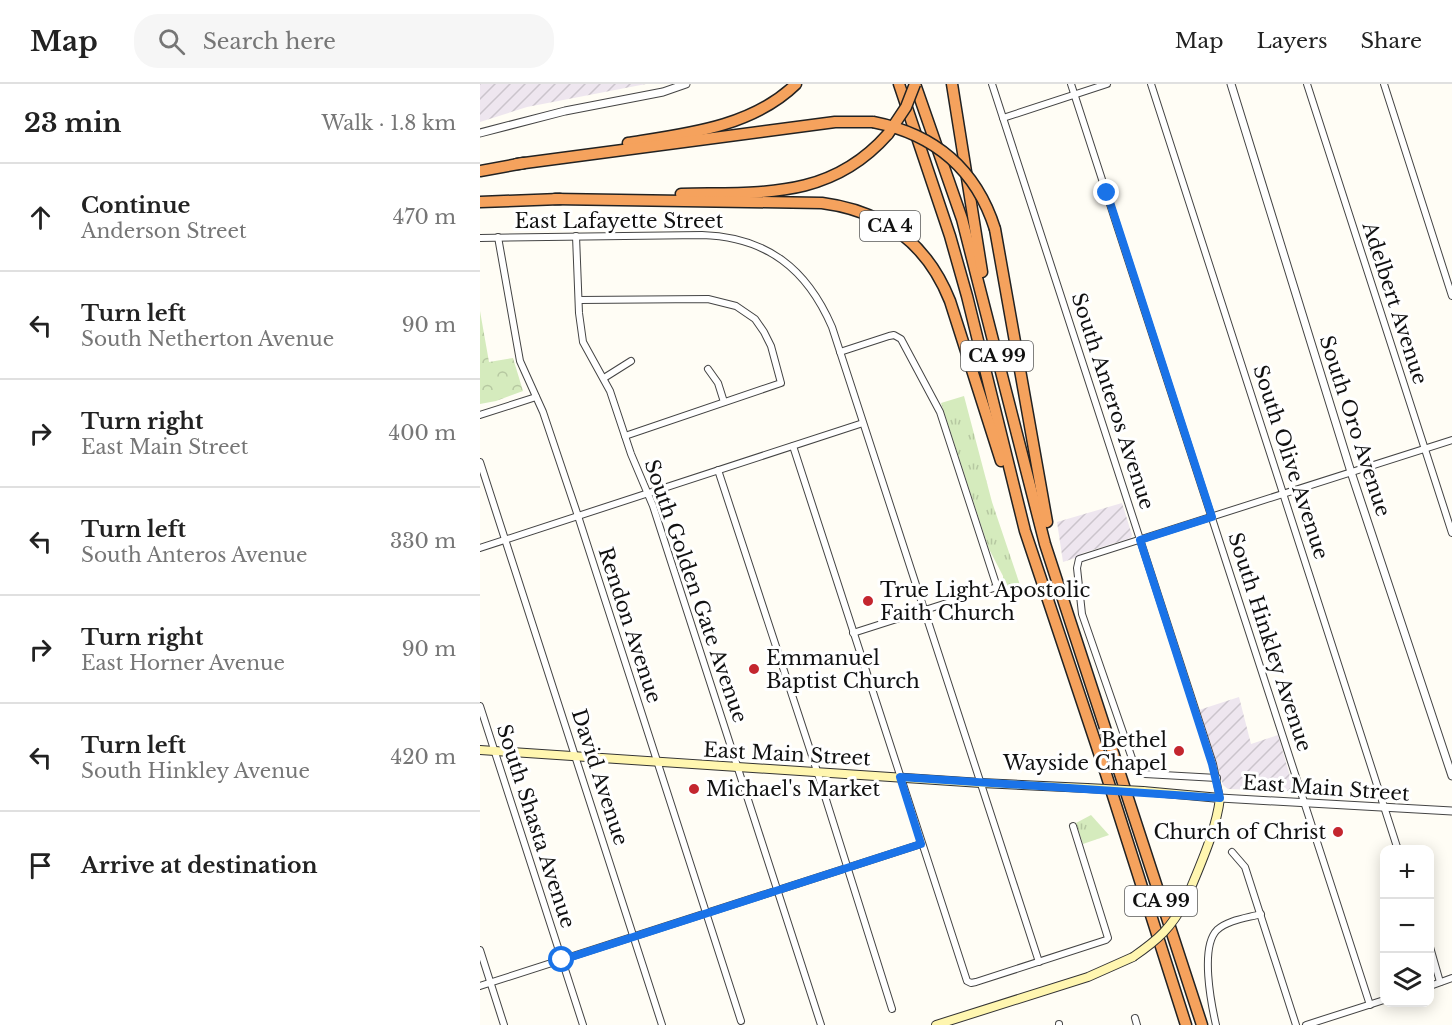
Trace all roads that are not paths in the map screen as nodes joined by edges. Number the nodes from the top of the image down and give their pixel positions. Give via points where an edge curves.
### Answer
1 (686, 84) edge
2 (796, 84) edge
3 (899, 84) edge
4 (915, 84) edge
5 (952, 84) edge
6 (992, 84) edge
7 (1071, 84) edge
8 (1107, 84) edge
9 (1151, 84) edge
10 (1231, 84) edge
11 (1307, 84) edge
12 (1384, 84) edge
13 (1074, 95) junction
14 (1003, 118) junction
15 (480, 133) edge
16 (517, 164) junction
17 (480, 171) edge
18 (555, 199) junction
19 (480, 202) edge
20 (576, 236) junction
21 (498, 237) junction
22 (480, 238) edge
23 (981, 289) junction
24 (1452, 296) edge
25 (579, 300) junction
26 (840, 352) junction
27 (631, 361) dead end
28 (708, 369) dead end
29 (604, 378) junction
30 (536, 397) junction
31 (724, 402) junction
32 (480, 415) edge
33 (862, 423) junction
34 (625, 436) junction
35 (1452, 440) edge
36 (793, 446) junction
37 (1425, 448) junction
38 (480, 462) edge
39 (718, 470) junction
40 (1352, 472) junction
41 (483, 483) edge
42 (649, 493) junction
43 (1284, 494) junction
44 (578, 516) junction
45 (1212, 517) junction
46 (1025, 531) junction
47 (1452, 533) edge
48 (506, 539) junction
49 (1140, 540) junction
50 (480, 548) edge
51 (923, 610) junction
52 (1072, 631) junction
53 (854, 633) junction
54 (480, 706) edge
55 (480, 750) edge
56 (495, 752) junction
57 (576, 757) junction
58 (657, 762) junction
59 (738, 767) junction
60 (817, 771) junction
61 (1452, 776) edge
62 (900, 777) junction
63 (1217, 778) junction
64 (981, 783) junction
65 (1220, 798) junction
66 (1304, 802) junction
67 (1385, 808) junction
68 (1452, 812) edge
69 (1073, 826) dead end
70 (921, 844) junction
71 (1397, 845) edge
72 (1232, 852) dead end
73 (846, 868) junction
74 (777, 890) junction
75 (706, 913) junction
76 (1261, 914) junction
77 (634, 936) junction
78 (480, 950) edge
79 (1432, 953) edge
80 (562, 960) junction
81 (1039, 962) junction
82 (1452, 978) edge
83 (1440, 982) junction
84 (490, 983) junction
85 (1434, 984) edge
86 (480, 986) edge
87 (1380, 1001) edge
88 (1370, 1005) junction
89 (892, 1009) dead end
90 (1135, 1018) dead end
91 (741, 1021) dead end
92 (504, 1025) edge
93 (583, 1025) edge
94 (662, 1025) edge
95 (821, 1025) edge
96 (936, 1025) edge
97 (1137, 1025) edge
98 (1186, 1025) edge
99 (1202, 1025) edge
100 (1216, 1025) edge
101 (1296, 1025) edge
102 (1306, 1025) edge

1 - 15 street
2 - 16 highway via 764,108 727,124
3 - 46 highway, CA 99 via 967,296
4 - 18 highway, bridge via 888,134 870,152 843,172 806,186
4 - 23 highway, CA 99 via 962,219
5 - 23 highway via 984,282
6 - 14 street, South Anteros Avenue
7 - 13 street, South Hinkley Avenue
8 - 13 street
9 - 43 street, South Olive Avenue
10 - 40 street, South Oro Avenue
11 - 37 street, Adelbert Avenue
12 - 24 street
13 - 14 street
13 - 45 street, South Hinkley Avenue
14 - 49 street, South Anteros Avenue
16 - 17 highway
16 - 52 highway, bridge via 835,122 873,122 901,129 926,140 956,162 981,195 995,229 1042,500
18 - 19 highway, CA 4
18 - 46 highway, CA 4 via 822,203 858,210 896,230 927,258 946,290
20 - 21 street, East Lafayette Street
20 - 25 street, South Golden Gate Avenue
20 - 26 street, East Lafayette Street via 715,235 764,249 789,264 812,288 824,307
21 - 22 street, East Lafayette Street
21 - 30 street, Rendon Avenue via 520,361
23 - 52 highway, CA 99 via 1030,488
25 - 29 street, South Golden Gate Avenue via 583,342
25 - 31 street via 708,299 736,306 755,319 771,346 781,383
26 - 33 street, East Lafayette Street
26 - 51 street via 889,336 901,339 940,412 997,587
27 - 29 street
28 - 31 street
29 - 34 street, South Golden Gate Avenue
30 - 32 street
30 - 44 street, Rendon Avenue
31 - 34 street
33 - 36 street
33 - 51 street, East Lafayette Street
34 - 42 street, South Golden Gate Avenue
35 - 37 street
36 - 39 street
36 - 53 street
37 - 40 street
37 - 47 street, Adelbert Avenue
38 - 41 street, David Avenue
39 - 42 street
39 - 60 street
40 - 43 street
40 - 61 street, South Oro Avenue
41 - 48 street, David Avenue
42 - 44 street
42 - 59 street, South Golden Gate Avenue
43 - 45 street
43 - 67 street, South Olive Avenue
44 - 48 street
44 - 58 street, Rendon Avenue
45 - 49 street
45 - 66 street, South Hinkley Avenue
46 - 98 highway, CA 99
48 - 50 street
48 - 57 street, David Avenue
49 - 63 street, South Anteros Avenue
49 - 63 street via 1078,559 1085,624 1135,767 1145,774
51 - 53 street
51 - 64 street, East Lafayette Street
52 - 99 highway, CA 99
53 - 62 street
54 - 56 street, South Shasta Avenue
55 - 56 main road, East Main Street
56 - 57 main road, East Main Street
56 - 80 street, South Shasta Avenue
57 - 58 main road, East Main Street
57 - 77 street, David Avenue
58 - 59 main road, East Main Street
58 - 75 street, Rendon Avenue
59 - 60 main road, East Main Street
59 - 74 street, South Golden Gate Avenue
60 - 62 main road, East Main Street
60 - 73 street
62 - 64 main road, East Main Street
62 - 70 street
63 - 65 street, South Anteros Avenue
64 - 65 main road, East Main Street, bridge
64 - 81 street, East Lafayette Street
65 - 66 street, East Main Street
65 - 96 main road, bridge via 1186,900 1175,921 1154,943 1088,977
66 - 67 street, East Main Street
66 - 88 street, South Hinkley Avenue
67 - 68 street, East Main Street
67 - 71 street, South Olive Avenue
69 - 81 street via 1108,938
70 - 73 street
70 - 81 street via 969,982
72 - 76 street via 1245,867
73 - 74 street
73 - 89 street
74 - 75 street
74 - 95 street, South Golden Gate Avenue
75 - 77 street
75 - 91 street, Rendon Avenue
76 - 100 street via 1227,924 1214,934 1208,978
76 - 101 street
77 - 80 street
77 - 94 street, David Avenue
78 - 84 street
79 - 83 street
80 - 84 street
80 - 93 street, South Shasta Avenue
82 - 83 street
83 - 85 street
84 - 86 street
84 - 92 street
87 - 88 street
88 - 102 street
90 - 97 street

